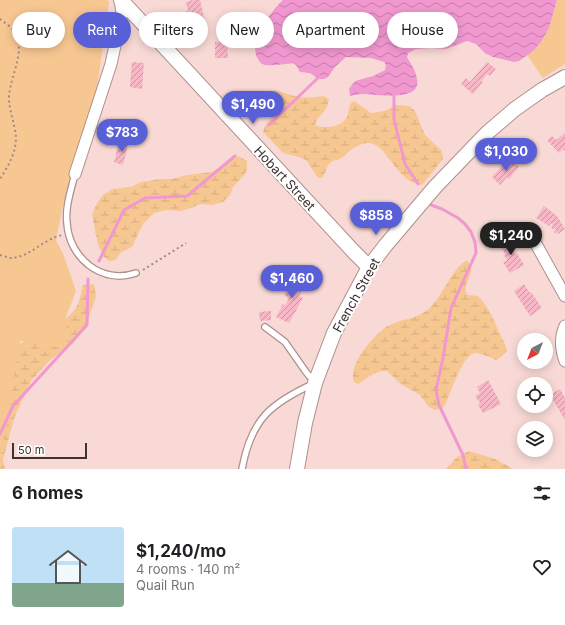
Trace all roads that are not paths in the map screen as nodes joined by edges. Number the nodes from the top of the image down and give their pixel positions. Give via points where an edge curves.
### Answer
1 (121, 0) edge
2 (565, 77) edge
3 (75, 174) joint
4 (536, 244) dead end
5 (369, 267) junction
6 (136, 273) road end
7 (565, 296) edge
8 (565, 326) edge
9 (265, 328) dead end
10 (565, 361) edge
11 (315, 384) junction
12 (242, 469) edge
13 (297, 469) edge

1 - 3 street via 120,26 111,64
1 - 5 street, Hobart Street
2 - 5 street, French Street via 515,109 487,133 436,187
3 - 6 lane via 66,222 68,234 80,257 99,272 113,276
4 - 7 street
5 - 11 street, French Street via 334,333
8 - 10 street via 562,337
9 - 11 lane via 285,342
11 - 12 lane via 296,392 264,415 250,437
11 - 13 street, French Street

